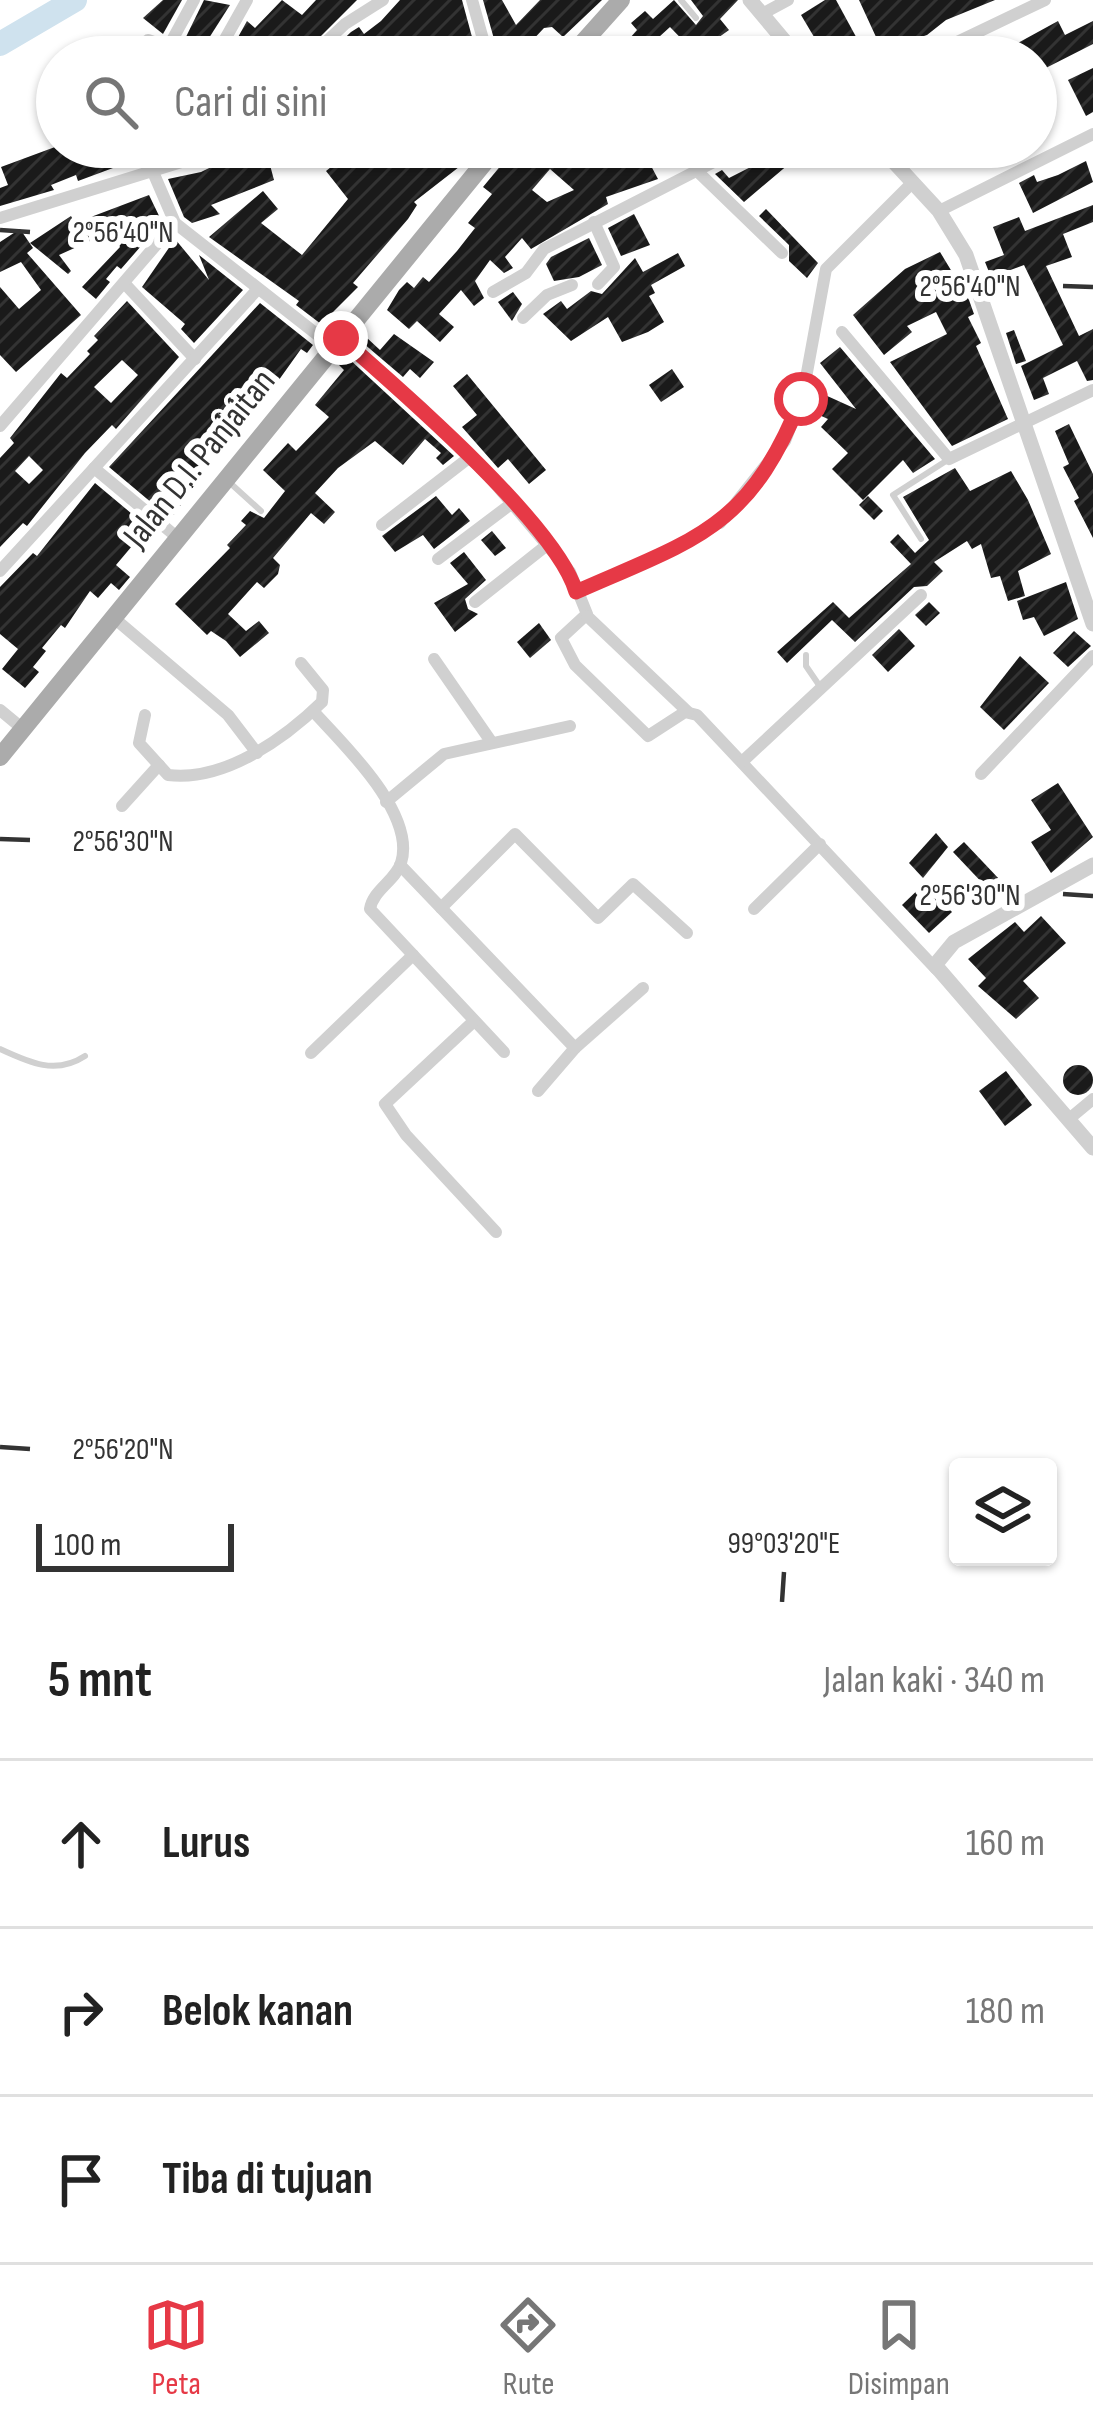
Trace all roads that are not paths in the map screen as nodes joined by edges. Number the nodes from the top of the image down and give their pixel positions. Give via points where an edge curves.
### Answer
1 (194, 0) edge
2 (247, 0) edge
3 (383, 0) edge
4 (472, 0) edge
5 (621, 0) edge
6 (681, 0) edge
7 (750, 0) edge
8 (788, 0) edge
9 (1046, 0) edge
10 (762, 14) junction
11 (696, 18) dead end
12 (174, 36) edge
13 (223, 36) edge
14 (332, 36) edge
15 (482, 36) edge
16 (588, 36) edge
17 (780, 36) edge
18 (970, 36) edge
19 (1093, 134) edge
20 (1057, 152) edge
21 (165, 168) edge
22 (480, 168) edge
23 (700, 168) edge
24 (900, 168) edge
25 (1025, 168) edge
26 (696, 170) junction
27 (153, 172) junction
28 (914, 182) junction
29 (939, 211) junction
30 (0, 218) edge
31 (594, 222) junction
32 (175, 223) junction
33 (782, 253) dead end
34 (529, 270) junction
35 (598, 284) dead end
36 (126, 285) junction
37 (572, 285) dead end
38 (256, 291) junction
39 (494, 292) dead end
40 (547, 295) junction
41 (523, 318) dead end
42 (842, 332) dead end
43 (337, 342) junction
44 (194, 359) junction
45 (1093, 390) edge
46 (1023, 424) junction
47 (0, 426) edge
48 (470, 457) junction
49 (949, 459) junction
50 (94, 468) junction
51 (226, 480) junction
52 (511, 504) junction
53 (261, 511) dead end
54 (720, 523) road end
55 (382, 525) dead end
56 (178, 538) junction
57 (921, 539) dead end
58 (547, 545) junction
59 (438, 559) dead end
60 (0, 571) edge
61 (921, 595) dead end
62 (476, 602) dead end
63 (587, 616) junction
64 (114, 617) junction
65 (1093, 624) edge
66 (806, 655) dead end
67 (1093, 656) edge
68 (434, 659) dead end
69 (301, 663) dead end
70 (821, 688) junction
71 (0, 710) edge
72 (313, 711) junction
73 (688, 712) junction
74 (145, 715) dead end
75 (570, 726) dead end
76 (23, 729) junction
77 (490, 740) junction
78 (257, 753) junction
79 (0, 757) edge
80 (743, 761) junction
81 (159, 765) junction
82 (981, 774) dead end
83 (386, 802) junction
84 (122, 806) dead end
85 (820, 844) junction
86 (400, 865) junction
87 (1093, 866) edge
88 (441, 908) junction
89 (754, 909) dead end
90 (687, 933) dead end
91 (413, 955) junction
92 (936, 969) junction
93 (643, 988) dead end
94 (474, 1021) junction
95 (575, 1048) junction
96 (0, 1049) edge
97 (504, 1052) dead end
98 (310, 1053) dead end
99 (85, 1056) dead end
100 (538, 1091) dead end
101 (1093, 1100) edge
102 (1069, 1119) junction
103 (1093, 1148) edge
104 (496, 1232) dead end

1 - 12 street
2 - 13 street
3 - 14 street
4 - 15 street
5 - 16 main road
6 - 11 lane
7 - 10 street
8 - 10 street
9 - 18 street
10 - 17 street
19 - 20 street
21 - 27 street
22 - 43 main road, Jalan D.I. Panjaitan
23 - 26 street
24 - 28 street
25 - 29 street
26 - 31 street
26 - 33 street
27 - 30 street
27 - 32 street
28 - 29 street
28 - 54 street via 826,268 803,394 785,441
29 - 46 street via 966,255
31 - 34 street via 544,249
31 - 35 street via 614,267
32 - 36 street
32 - 38 street
34 - 39 street
34 - 40 street
36 - 44 street
36 - 47 street
37 - 40 street
38 - 43 street
38 - 44 street
40 - 41 street
42 - 49 street
43 - 48 street
43 - 51 main road, Jalan D.I. Panjaitan
44 - 50 street
45 - 46 street
46 - 49 street
46 - 65 street
48 - 52 street
48 - 55 street
49 - 57 lane via 893,495
50 - 56 street
50 - 60 street
51 - 53 lane
51 - 56 main road, Jalan D.I. Panjaitan
52 - 58 street
52 - 59 street
56 - 64 main road, Jalan D.I. Panjaitan
58 - 62 street
58 - 63 street via 570,572
61 - 70 street
63 - 73 street
63 - 73 street via 561,638 566,655 646,735
64 - 76 main road, Jalan D.I. Panjaitan
64 - 78 street via 228,715
66 - 70 lane
67 - 82 street
68 - 77 street
69 - 72 street via 324,694
70 - 80 street
71 - 76 street
72 - 78 street
72 - 83 street via 363,760
73 - 80 street
74 - 81 street via 139,742
75 - 77 street
76 - 79 main road, Jalan D.I. Panjaitan
77 - 83 street via 444,754
78 - 81 street via 175,776
80 - 85 street
81 - 84 street
83 - 86 street
85 - 89 street
85 - 92 street
86 - 88 street
86 - 91 street via 369,904
87 - 92 street via 954,942
88 - 90 street via 514,834 598,918 633,884
88 - 95 street
91 - 94 street
91 - 98 street
92 - 102 street
93 - 95 street
94 - 97 street
94 - 104 street via 385,1104
95 - 100 street
96 - 99 lane via 52,1068
101 - 102 street
102 - 103 street

